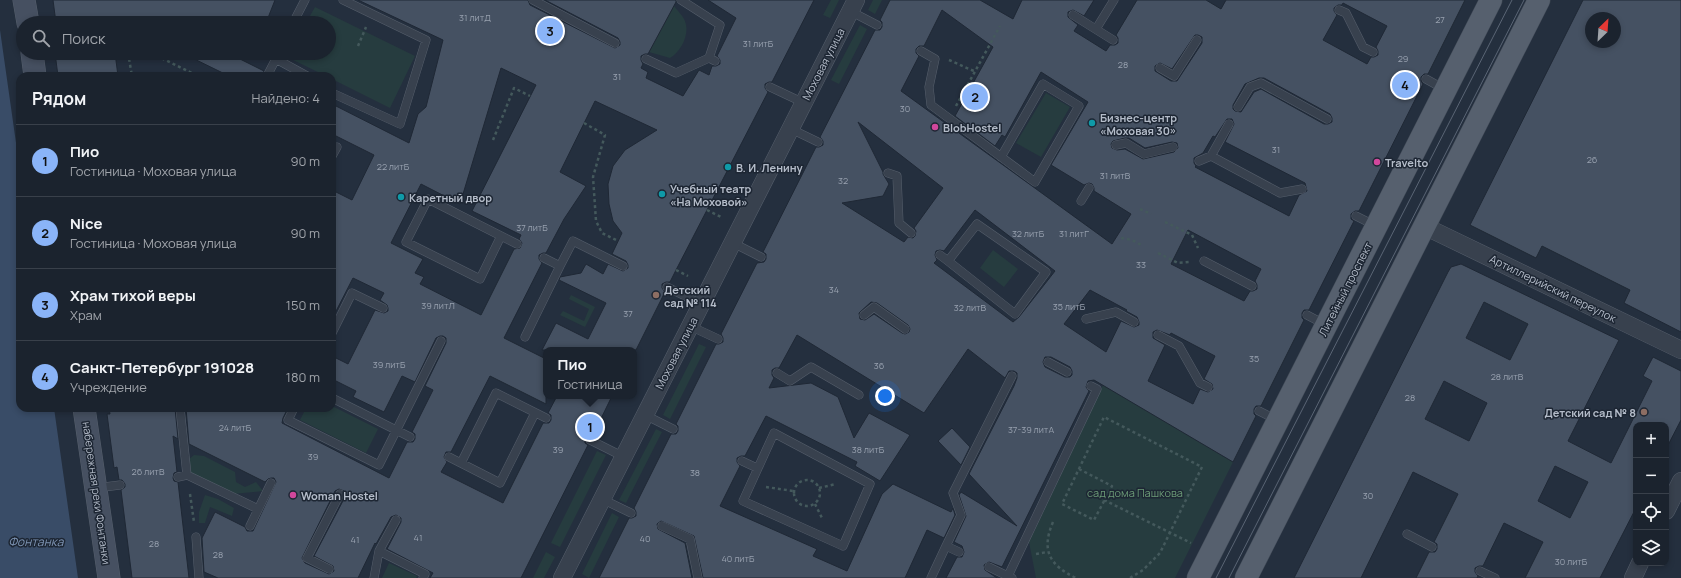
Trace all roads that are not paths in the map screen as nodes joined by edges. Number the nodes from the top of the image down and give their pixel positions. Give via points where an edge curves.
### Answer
1 (24, 0) edge
2 (305, 0) edge
3 (343, 0) edge
4 (533, 0) edge
5 (681, 0) edge
6 (1114, 0) edge
7 (1539, 0) edge
8 (1487, 3) edge
9 (853, 5) edge
10 (1339, 10) dead end
11 (1073, 15) dead end
12 (27, 16) edge
13 (297, 16) edge
14 (877, 25) dead end
15 (1096, 29) junction
16 (1113, 40) dead end
17 (1197, 40) dead end
18 (615, 43) dead end
19 (921, 51) dead end
20 (1373, 52) dead end
21 (646, 59) dead end
22 (33, 60) edge
23 (275, 60) edge
24 (283, 60) edge
25 (1160, 68) dead end
26 (34, 72) edge
27 (269, 72) edge
28 (301, 72) edge
29 (1426, 79) dead end
30 (770, 87) dead end
31 (1445, 89) junction
32 (336, 95) edge
33 (804, 103) junction
34 (1238, 107) dead end
35 (1326, 119) dead end
36 (1229, 124) dead end
37 (791, 129) junction
38 (818, 142) dead end
39 (1116, 145) dead end
40 (1173, 146) dead end
41 (1211, 156) junction
42 (1001, 157) junction
43 (1199, 161) dead end
44 (888, 173) dead end
45 (1089, 188) dead end
46 (1302, 189) dead end
47 (1081, 201) dead end
48 (1356, 216) dead end
49 (1376, 226) junction
50 (1424, 226) junction
51 (911, 233) dead end
52 (501, 236) junction
53 (733, 243) junction
54 (517, 244) dead end
55 (940, 255) dead end
56 (761, 257) dead end
57 (544, 258) dead end
58 (948, 261) junction
59 (1204, 261) road end
60 (560, 266) junction
61 (624, 266) dead end
62 (1252, 286) dead end
63 (667, 287) dead end
64 (701, 304) junction
65 (383, 308) dead end
66 (864, 315) dead end
67 (1307, 315) dead end
68 (1086, 318) dead end
69 (1134, 322) dead end
70 (336, 325) edge
71 (1326, 325) junction
72 (690, 326) junction
73 (905, 329) dead end
74 (1158, 335) dead end
75 (525, 337) dead end
76 (718, 340) dead end
77 (441, 341) dead end
78 (1681, 350) edge
79 (1048, 362) dead end
80 (1067, 372) dead end
81 (777, 373) dead end
82 (1012, 376) dead end
83 (1091, 386) dead end
84 (1208, 387) dead end
85 (859, 395) dead end
86 (336, 400) edge
87 (85, 412) edge
88 (180, 412) edge
89 (292, 412) edge
90 (535, 413) junction
91 (645, 415) junction
92 (546, 418) dead end
93 (674, 429) dead end
94 (396, 430) junction
95 (410, 437) dead end
96 (590, 440) dead end
97 (449, 457) dead end
98 (624, 457) junction
99 (742, 461) dead end
100 (461, 463) junction
101 (757, 468) junction
102 (187, 475) junction
103 (178, 477) dead end
104 (1681, 481) edge
105 (271, 483) dead end
106 (120, 485) dead end
107 (96, 488) junction
108 (340, 494) dead end
109 (602, 499) junction
110 (1669, 505) edge
111 (258, 509) junction
112 (631, 514) dead end
113 (396, 520) dead end
114 (250, 526) dead end
115 (314, 526) dead end
116 (662, 526) dead end
117 (322, 530) junction
118 (1406, 534) dead end
119 (196, 537) road end
120 (946, 546) junction
121 (1432, 547) dead end
122 (380, 551) junction
123 (959, 552) dead end
124 (1639, 566) edge
125 (989, 567) dead end
126 (329, 569) dead end
127 (1480, 571) dead end
128 (1010, 577) edge
129 (109, 578) edge
130 (199, 578) edge
131 (374, 578) edge
132 (423, 578) edge
133 (562, 578) edge
134 (698, 578) edge
135 (931, 578) edge
136 (1198, 578) edge
137 (1246, 578) edge
138 (1495, 578) edge
139 (1633, 578) edge

1 - 12 main road
2 - 13 lane
3 - 32 lane via 426,40 400,124
4 - 18 lane
5 - 21 lane via 720,25 712,59 676,73
6 - 15 lane
7 - 50 main road
8 - 31 main road, Литейный проспект
9 - 14 lane
9 - 33 street, Моховая улица
10 - 20 lane via 1346,13 1363,46
11 - 15 lane
15 - 16 lane
17 - 25 lane via 1174,76
19 - 42 lane via 935,59 929,87 931,105
22 - 26 main road
23 - 27 lane
24 - 28 lane
29 - 31 lane
30 - 33 lane
31 - 49 main road, Литейный проспект
33 - 37 street, Моховая улица
34 - 35 lane via 1250,87 1261,83
36 - 41 lane
37 - 38 lane
37 - 53 street, Моховая улица
39 - 40 lane via 1126,143 1144,154
41 - 43 lane
41 - 46 lane via 1280,193
42 - 42 lane via 1043,84 1079,106 1035,182
44 - 51 lane via 897,176 899,223
45 - 47 lane
48 - 49 lane
49 - 71 main road, Литейный проспект
50 - 78 street, Артиллерийский переулок
50 - 137 main road
52 - 52 lane via 428,199 406,242 480,279
52 - 54 lane
53 - 56 lane
53 - 64 street, Моховая улица
55 - 58 lane
57 - 60 lane
58 - 58 lane via 1015,314 1046,272 977,224
59 - 62 lane
60 - 61 lane via 572,241
60 - 75 lane
63 - 64 lane
64 - 72 street, Моховая улица
65 - 70 lane via 352,293
66 - 73 lane via 874,308
67 - 71 lane
68 - 69 lane via 1116,312
71 - 136 main road, Литейный проспект via 1268,416
72 - 76 lane
72 - 91 street, Моховая улица
74 - 84 lane via 1179,346 1200,383
77 - 94 lane
79 - 80 lane
81 - 85 lane via 790,381 811,367
82 - 120 lane via 953,493 961,515
83 - 128 lane via 1097,389
86 - 94 lane
87 - 107 main road, набережная реки Фонтанки
88 - 102 lane
89 - 94 lane via 288,420 379,465
90 - 92 lane
90 - 100 lane via 500,483
90 - 100 lane via 496,393
91 - 93 lane
91 - 98 street, Моховая улица
94 - 95 lane
96 - 98 lane
97 - 100 lane
98 - 109 street, Моховая улица
99 - 101 lane
101 - 101 lane via 774,433 870,484 843,546 743,501
102 - 103 lane
102 - 111 lane
104 - 110 street
105 - 111 lane via 265,501
106 - 107 lane
107 - 129 main road, набережная реки Фонтанки
108 - 117 lane
109 - 112 lane
109 - 133 street, Моховая улица
111 - 114 lane
113 - 122 lane
115 - 117 lane
116 - 134 lane via 690,539
117 - 126 lane via 308,558
118 - 121 lane
119 - 130 lane
120 - 123 lane
120 - 135 lane
122 - 131 lane
122 - 132 lane via 425,574
124 - 139 street
125 - 128 lane
127 - 138 lane

